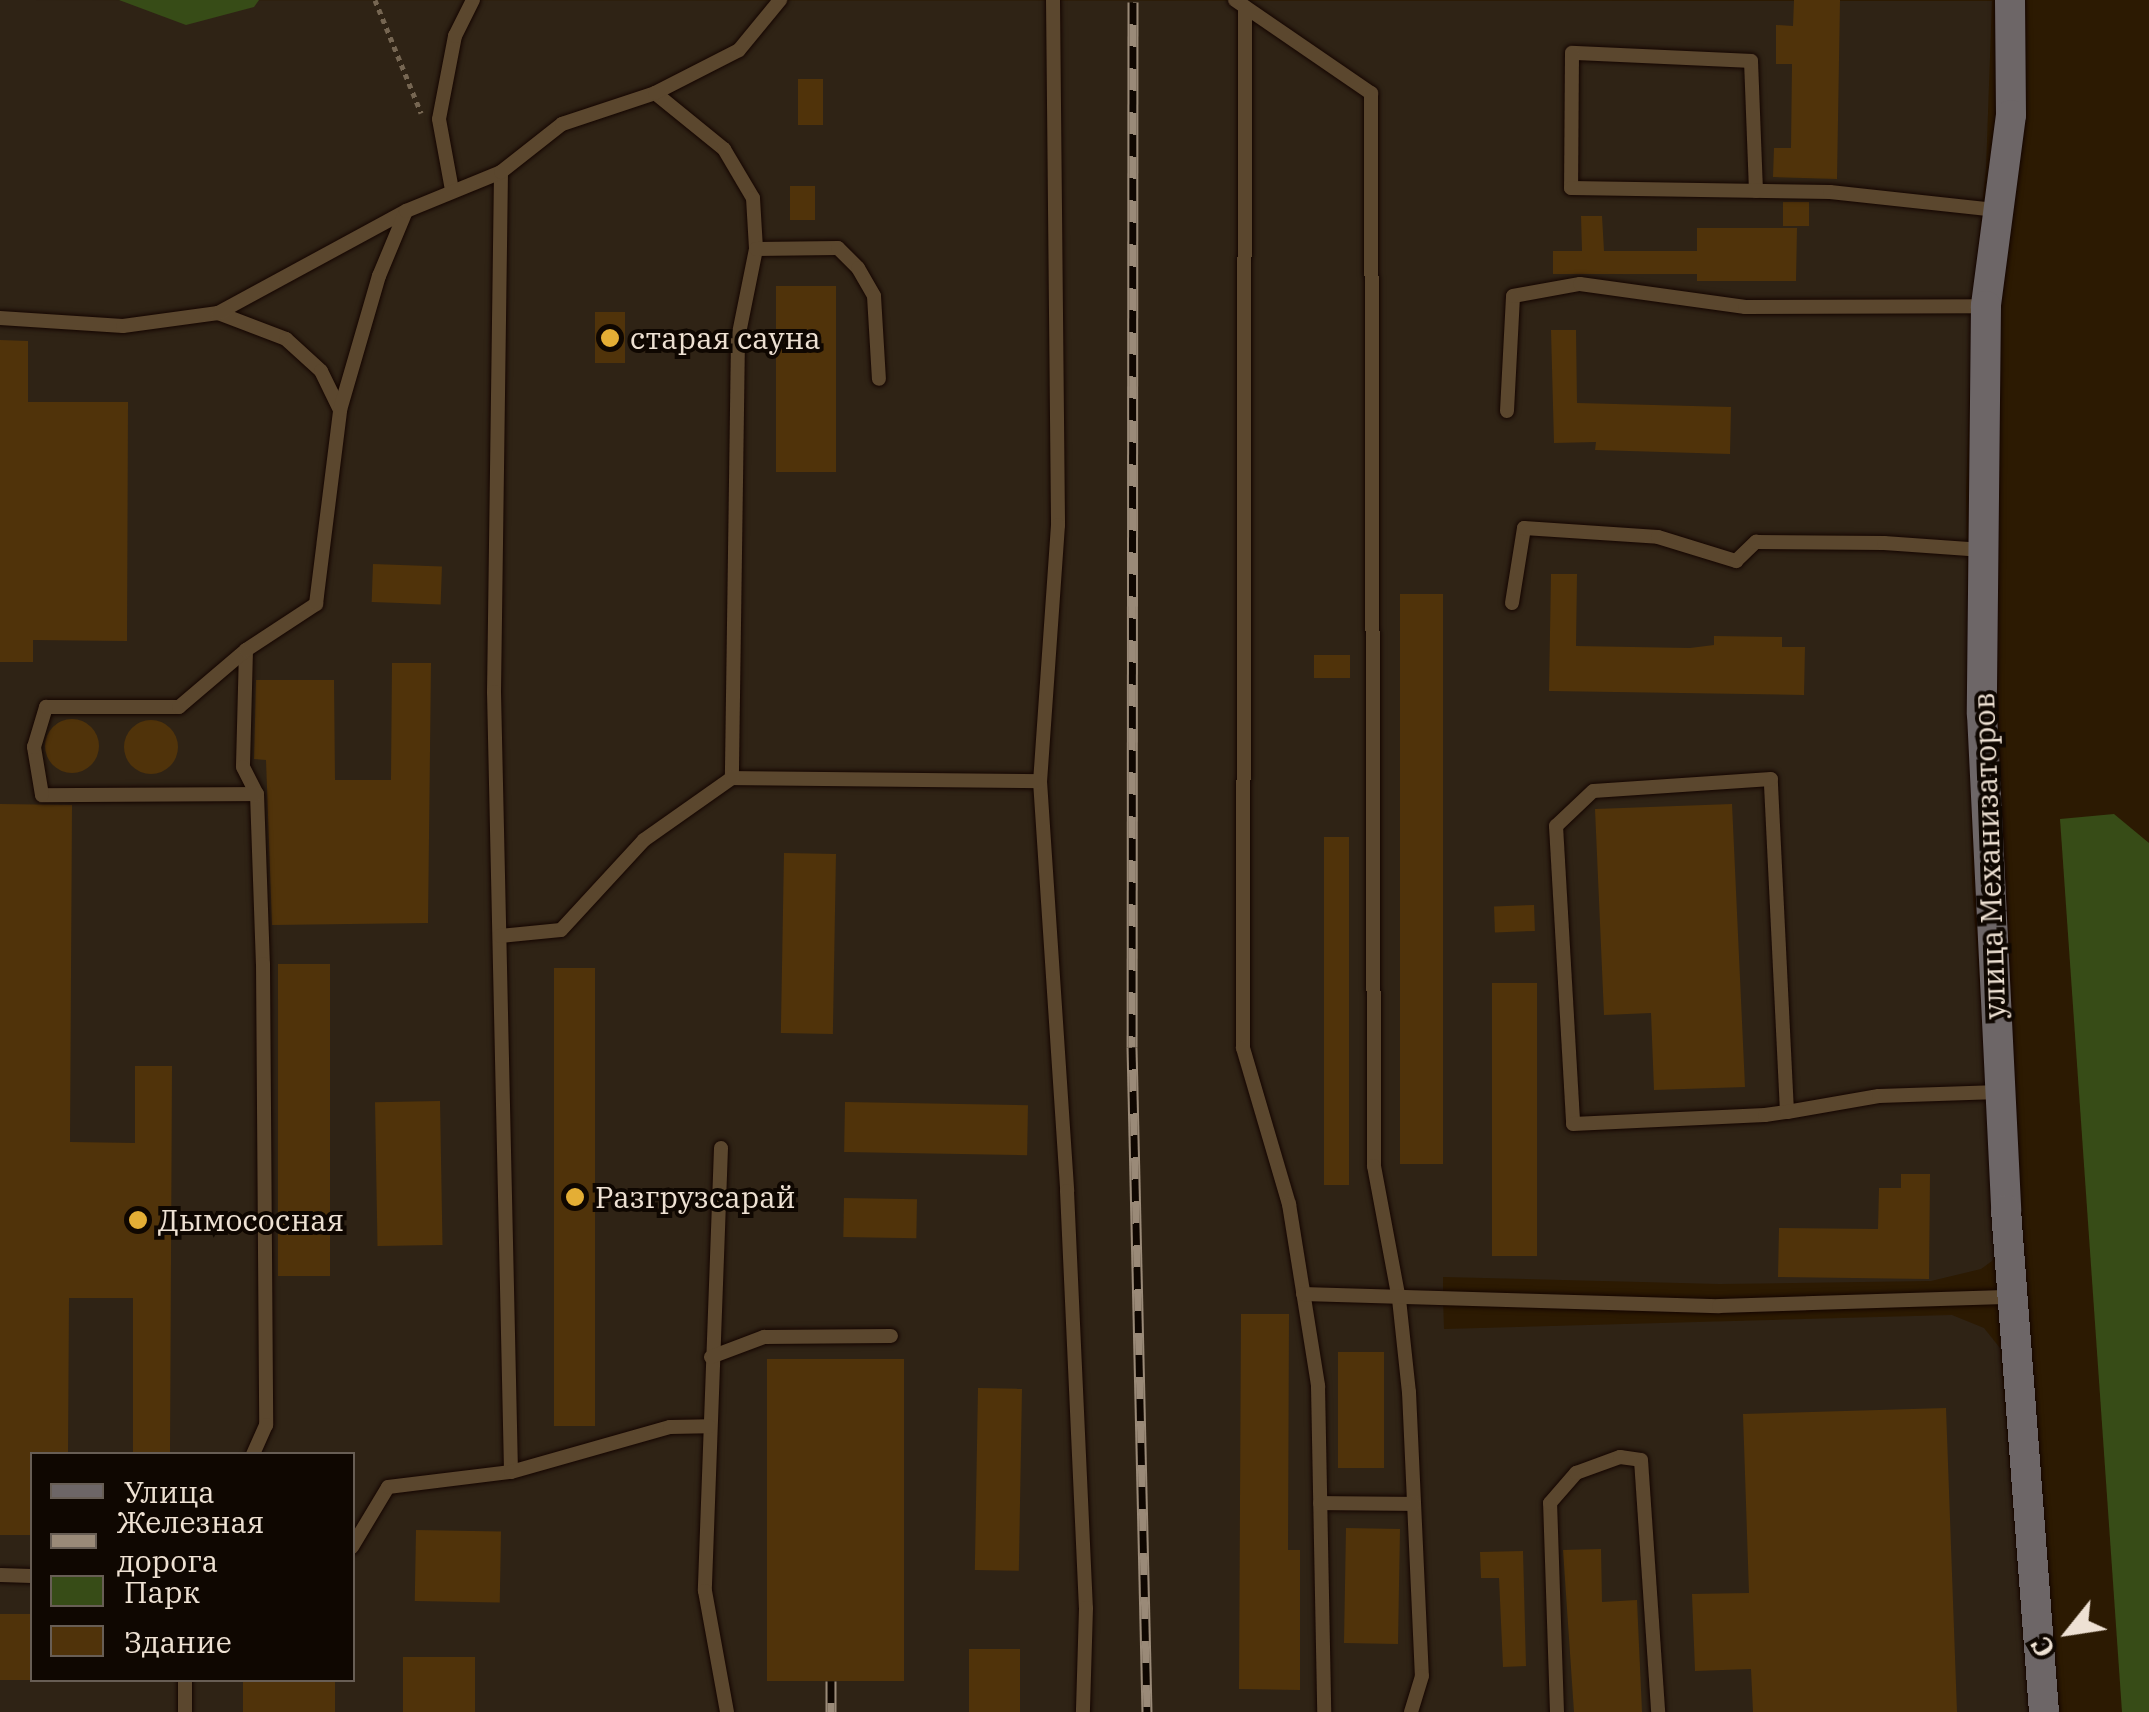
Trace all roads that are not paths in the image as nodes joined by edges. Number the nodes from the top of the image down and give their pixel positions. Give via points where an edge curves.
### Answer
1 (473, 0) edge
2 (780, 0) edge
3 (1054, 0) edge
4 (2010, 0) edge
5 (1240, 4) edge
6 (655, 93) junction
7 (501, 172) junction
8 (452, 190) junction
9 (1756, 191) junction
10 (1996, 210) junction
11 (406, 211) junction
12 (756, 249) junction
13 (1986, 306) junction
14 (218, 313) junction
15 (0, 318) edge
16 (879, 379) dead end
17 (340, 410) junction
18 (1507, 410) dead end
19 (1984, 550) junction
20 (1512, 603) dead end
21 (246, 650) junction
22 (732, 778) junction
23 (1040, 781) junction
24 (257, 794) junction
25 (500, 936) junction
26 (1999, 1092) junction
27 (1786, 1112) junction
28 (720, 1148) dead end
29 (1303, 1294) junction
30 (2014, 1297) junction
31 (1399, 1300) junction
32 (891, 1336) dead end
33 (712, 1357) junction
34 (709, 1426) junction
35 (254, 1452) edge
36 (511, 1472) junction
37 (1320, 1503) junction
38 (1414, 1504) junction
39 (355, 1541) edge
40 (0, 1575) edge
41 (30, 1576) edge
42 (185, 1682) edge
43 (185, 1712) edge
44 (728, 1712) edge
45 (1083, 1712) edge
46 (1324, 1712) edge
47 (1411, 1712) edge
48 (1557, 1712) edge
49 (1658, 1712) edge
50 (2044, 1712) edge

1 - 8 lane via 454,36 439,119
2 - 6 lane via 739,50
3 - 23 lane via 1058,525
4 - 10 street, улица Механизаторов via 2011,115
5 - 29 lane via 1244,1048 1289,1204
5 - 31 lane via 1371,93 1374,1166
6 - 7 lane via 562,124
6 - 12 lane via 724,149 752,198
7 - 8 lane
7 - 25 lane via 494,692
8 - 11 lane
9 - 9 lane via 1571,188 1572,53 1751,62
9 - 10 lane
10 - 13 street, улица Механизаторов
11 - 14 lane
11 - 17 lane
12 - 16 lane via 838,248 858,268 874,296
12 - 22 lane via 738,338
13 - 18 lane via 1745,307 1580,284 1513,296
13 - 19 street, улица Механизаторов
14 - 15 lane via 123,326
14 - 17 lane via 286,339 321,370
17 - 21 lane via 316,604
19 - 20 lane via 1756,542 1736,562 1658,537 1524,528
19 - 26 street, улица Механизаторов via 1982,732
21 - 24 lane via 243,767
21 - 24 lane via 178,707 46,707 34,746 42,794
22 - 23 lane
22 - 25 lane via 644,840 561,930
23 - 45 lane via 1068,1211 1086,1608
24 - 35 lane via 266,1426
25 - 36 lane
26 - 27 lane via 1879,1096
26 - 30 street, улица Механизаторов
27 - 27 lane via 1573,1124 1556,826 1593,791 1771,778
28 - 33 lane
29 - 31 lane
29 - 37 lane via 1318,1386
30 - 31 lane via 1719,1306
30 - 50 street, улица Механизаторов
31 - 38 lane
32 - 33 lane via 764,1337
33 - 34 lane
34 - 36 lane via 670,1427
34 - 44 lane via 705,1591
36 - 39 lane via 388,1487
37 - 38 lane
37 - 46 lane
38 - 47 lane via 1422,1676
40 - 41 lane
42 - 43 lane
48 - 49 lane via 1550,1503 1576,1473 1620,1457 1641,1460

